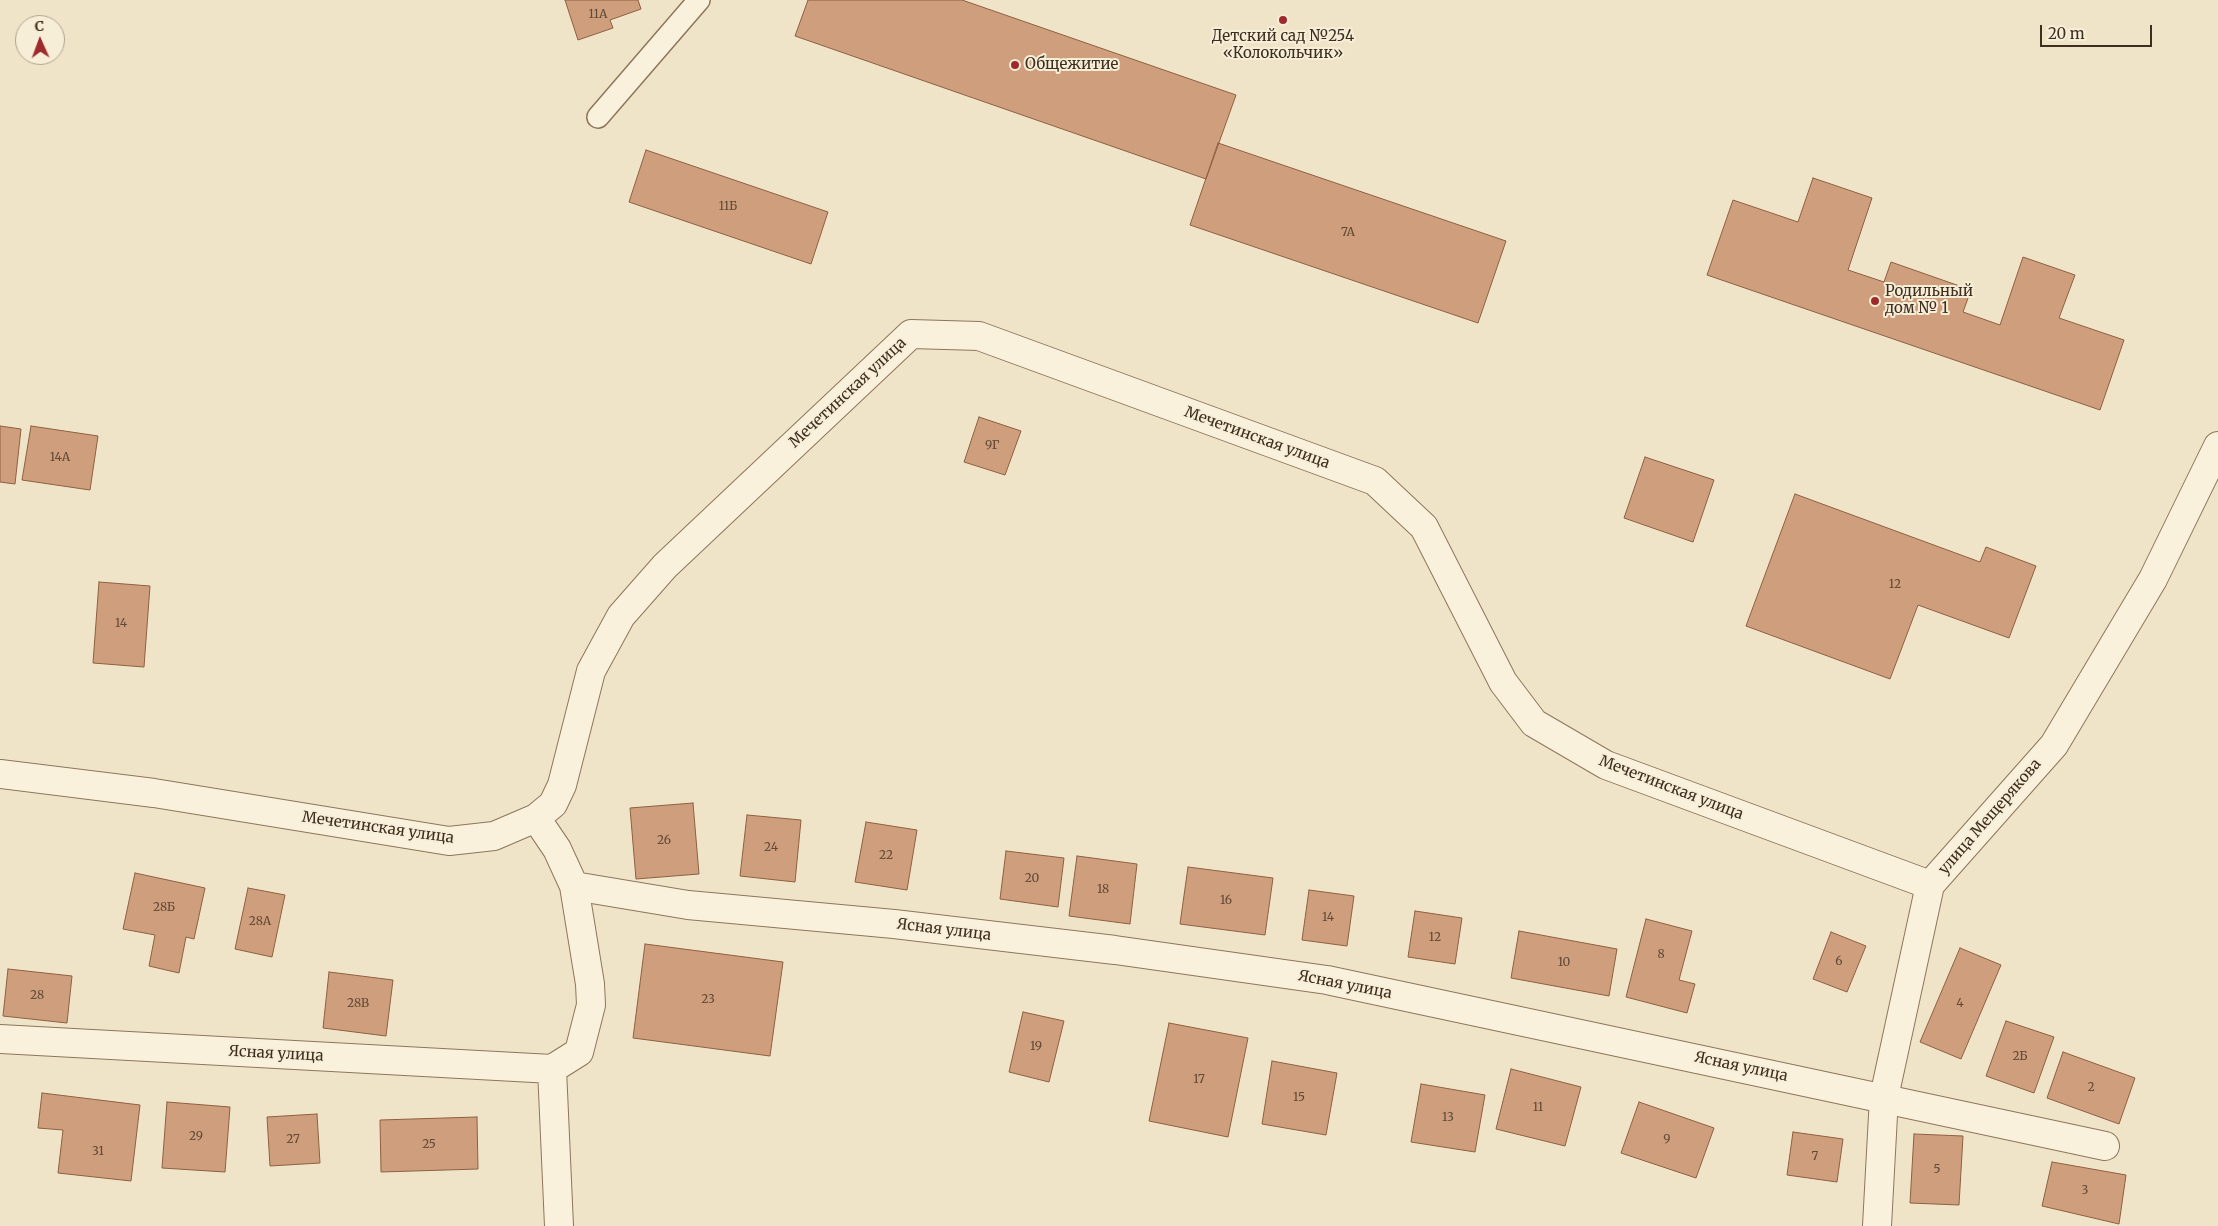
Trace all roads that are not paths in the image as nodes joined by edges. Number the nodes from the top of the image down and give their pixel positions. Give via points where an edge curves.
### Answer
1 (700, 0) edge
2 (598, 117) dead end
3 (2218, 446) edge
4 (0, 774) edge
5 (536, 818) junction
6 (1930, 885) junction
7 (574, 886) junction
8 (0, 1038) edge
9 (552, 1069) junction
10 (1884, 1097) junction
11 (2105, 1146) dead end
12 (559, 1226) edge
13 (1877, 1226) edge

1 - 2 lane
3 - 6 street, улица Мещерякова via 2153,579 2054,745
4 - 5 street, Мечетинская улица via 154,793 449,841 494,836
5 - 6 street, Мечетинская улица via 552,804 562,785 591,671 621,616 665,566 911,334 979,336 1375,481 1424,527 1503,682 1534,723 1606,765
5 - 7 street via 557,849
6 - 10 street, улица Мещерякова
7 - 9 street via 591,1005 579,1052
7 - 10 street, Ясная улица via 688,905 894,924 1124,951 1327,980
8 - 9 street, Ясная улица
9 - 12 street
10 - 11 street, Ясная улица
10 - 13 street, улица Мещерякова

